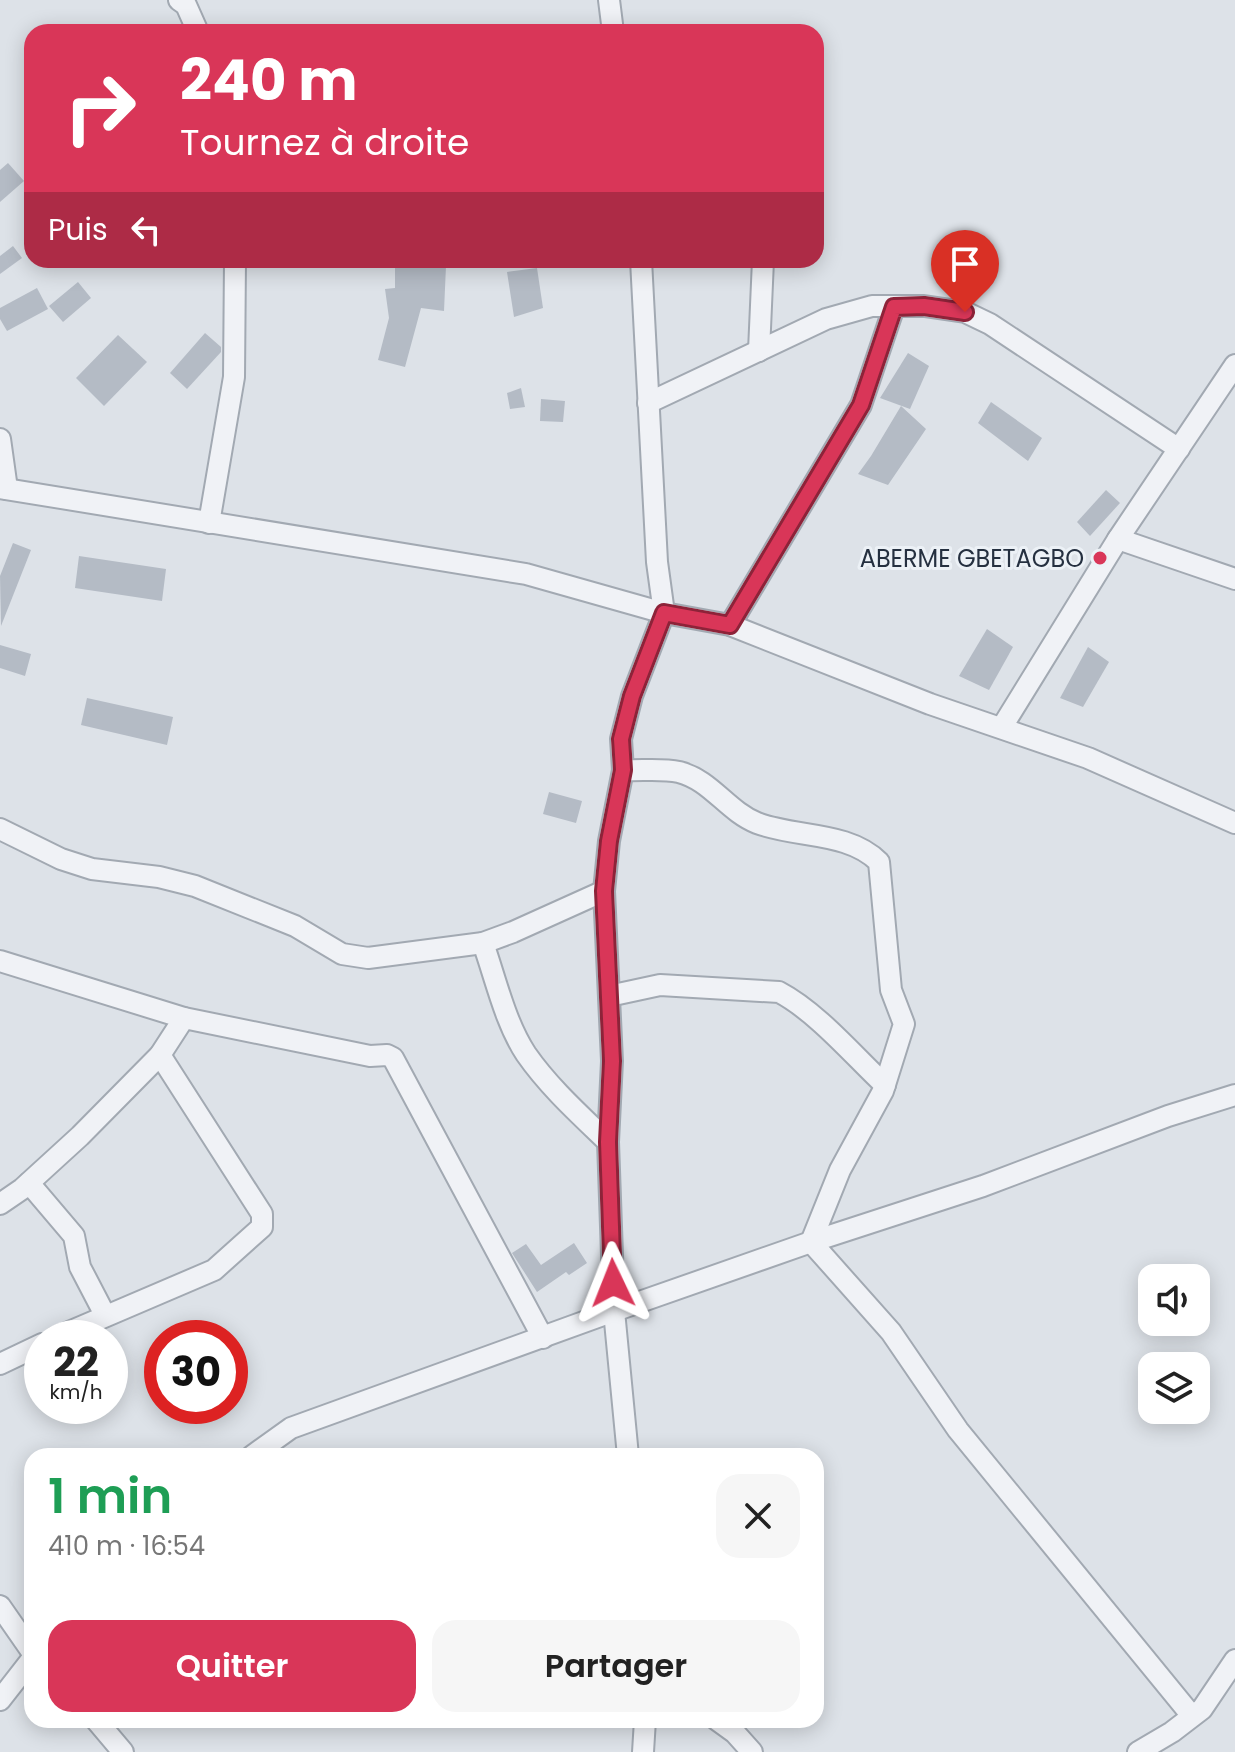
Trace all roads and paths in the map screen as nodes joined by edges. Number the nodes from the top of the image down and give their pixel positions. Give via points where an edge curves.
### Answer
1 (179, 0) edge
2 (609, 0) edge
3 (194, 24) edge
4 (612, 24) edge
5 (235, 268) edge
6 (641, 268) edge
7 (763, 268) edge
8 (894, 307) junction
9 (759, 351) junction
10 (1235, 365) edge
11 (648, 403) junction
12 (0, 439) edge
13 (1179, 449) junction
14 (3, 489) edge
15 (209, 523) junction
16 (1118, 539) junction
17 (1235, 579) edge
18 (664, 613) junction
19 (730, 625) junction
20 (1002, 727) junction
21 (623, 770) junction
22 (1235, 823) edge
23 (0, 829) edge
24 (604, 891) junction
25 (483, 943) junction
26 (0, 961) edge
27 (609, 996) junction
28 (184, 1018) junction
29 (160, 1055) junction
30 (885, 1085) junction
31 (1235, 1095) edge
32 (608, 1142) junction
33 (29, 1183) junction
34 (0, 1204) edge
35 (811, 1242) junction
36 (614, 1311) junction
37 (105, 1315) junction
38 (94, 1320) edge
39 (543, 1338) junction
40 (24, 1353) edge
41 (0, 1364) edge
42 (263, 1448) edge
43 (627, 1448) edge
44 (0, 1606) edge
45 (24, 1640) edge
46 (1235, 1660) edge
47 (24, 1669) edge
48 (0, 1700) edge
49 (1192, 1716) junction
50 (103, 1728) edge
51 (644, 1728) edge
52 (728, 1728) edge
53 (123, 1752) edge
54 (643, 1752) edge
55 (752, 1752) edge
56 (1138, 1752) edge

1 - 3 street
2 - 4 street
5 - 15 street via 234,377
6 - 11 street
7 - 9 street
8 - 9 street via 872,306 826,319
8 - 13 street via 965,312 990,324
8 - 19 street via 861,405
9 - 11 street
10 - 13 street
11 - 18 street
12 - 14 street
13 - 16 street
14 - 15 street
15 - 18 street via 526,574
16 - 17 street
16 - 20 street
18 - 19 street
18 - 21 street via 632,696 621,739
19 - 20 street
20 - 22 street via 1088,758
21 - 24 street
21 - 30 street via 679,772 700,780 758,824 850,844 879,862 891,990 904,1024
23 - 25 street via 92,869 195,886 295,926 354,957
24 - 25 street
24 - 27 street
25 - 32 street via 525,1052 546,1081
26 - 28 street
27 - 30 street via 660,985 779,992 800,1005
27 - 32 street
28 - 29 street
28 - 39 street via 393,1058
29 - 33 street
29 - 37 street via 262,1214 262,1227 214,1270
30 - 35 street via 840,1170
31 - 35 street
32 - 36 street
33 - 34 street
33 - 37 street via 74,1236 80,1267
35 - 36 street
35 - 49 street via 891,1332 958,1430
36 - 39 street
36 - 43 street
37 - 38 street
39 - 42 street via 291,1428
40 - 41 street
44 - 45 street
46 - 49 street
47 - 48 street
49 - 56 street
50 - 53 street
51 - 54 street
52 - 55 street

